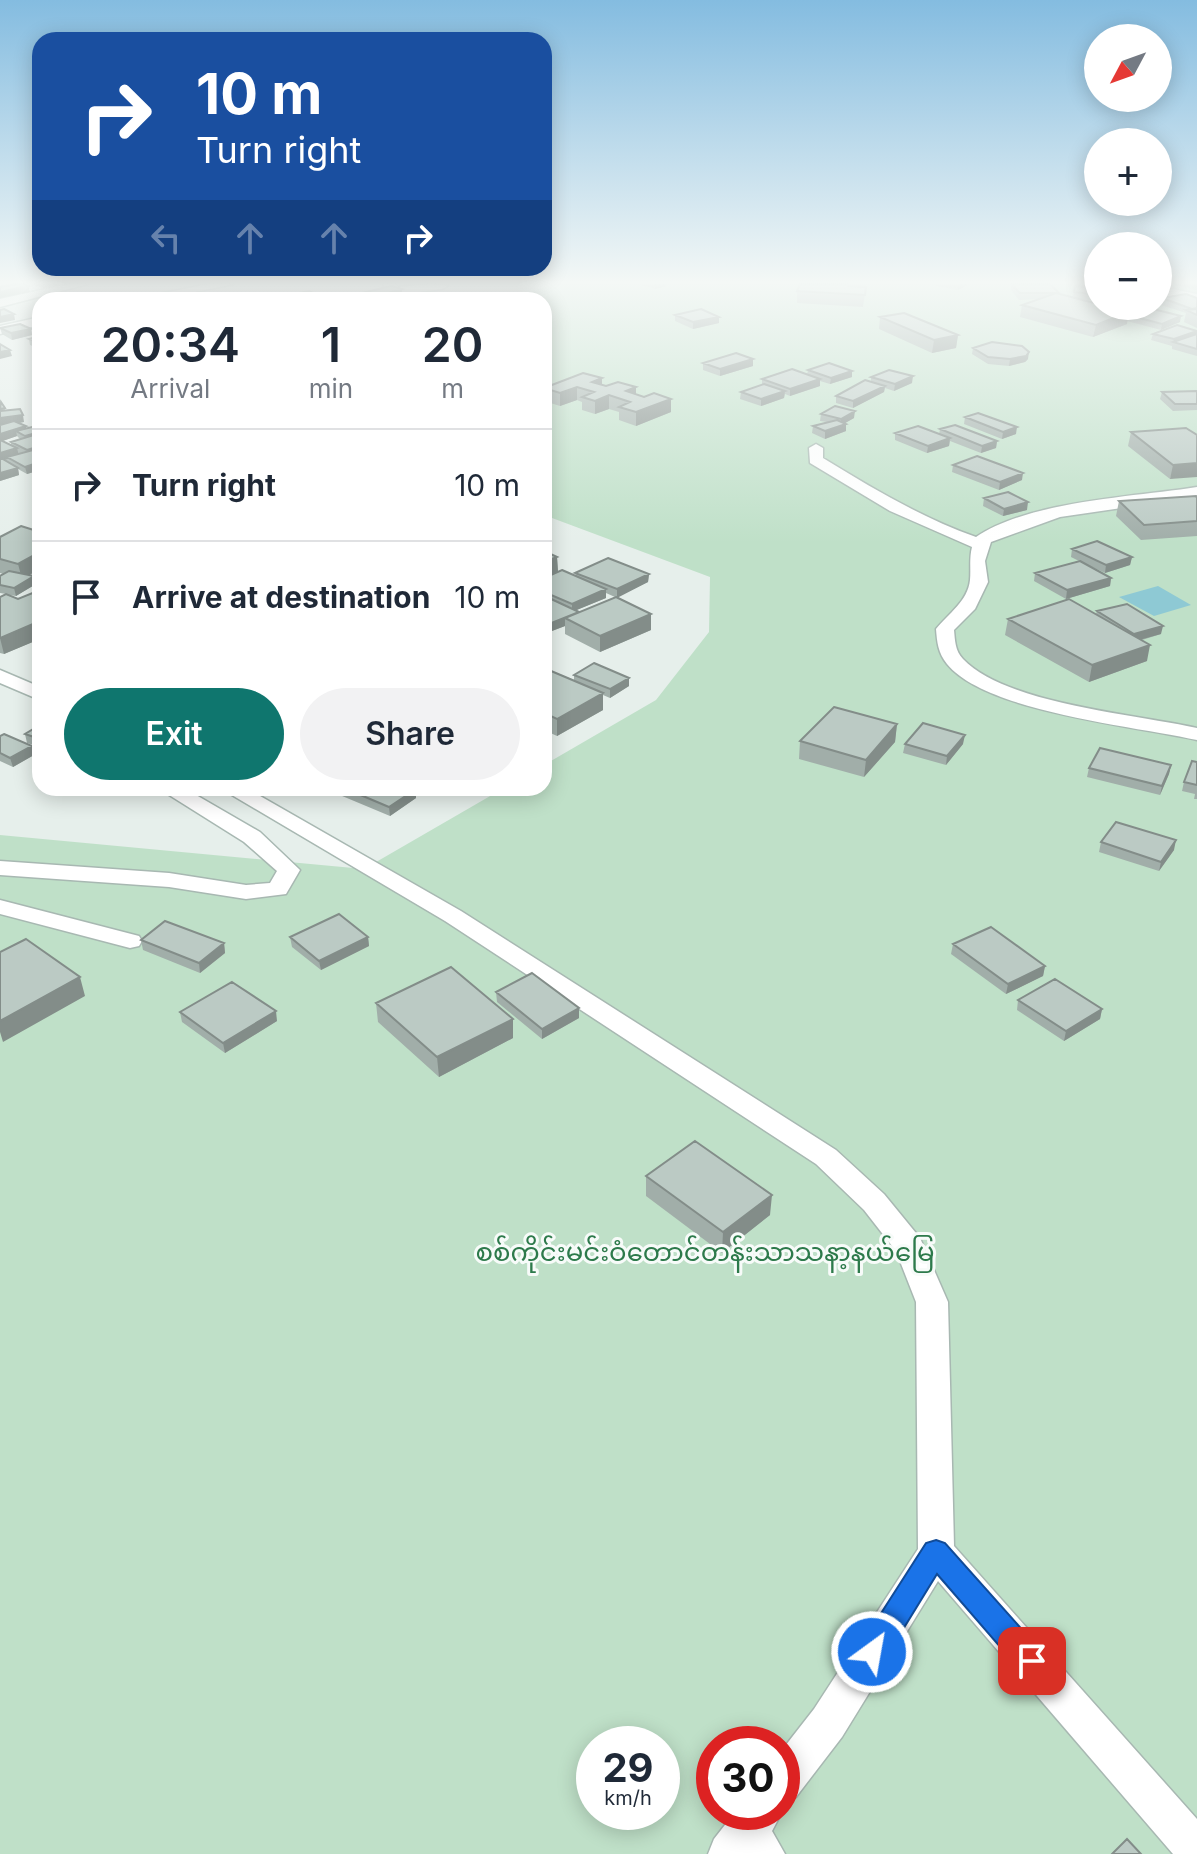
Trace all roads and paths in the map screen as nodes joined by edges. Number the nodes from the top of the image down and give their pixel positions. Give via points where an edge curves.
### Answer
1 (816, 448) dead end
2 (1197, 492) edge
3 (982, 545) junction
4 (0, 676) edge
5 (32, 690) edge
6 (1197, 734) edge
7 (183, 796) edge
8 (245, 796) edge
9 (0, 868) edge
10 (0, 907) edge
11 (130, 941) dead end
12 (936, 1552) junction
13 (800, 1760) edge
14 (1197, 1850) edge

1 - 3 street via 815,460 855,485 943,532
2 - 3 street via 1068,512 1004,528 983,539
3 - 6 street via 979,582 969,605 945,629 946,649 958,665 993,686 1058,707
4 - 5 street
7 - 9 street via 252,837 289,870 278,889 246,892 169,880
8 - 12 street via 480,934 826,1157 874,1202 909,1246 932,1302
10 - 11 street
12 - 13 street
12 - 14 street

